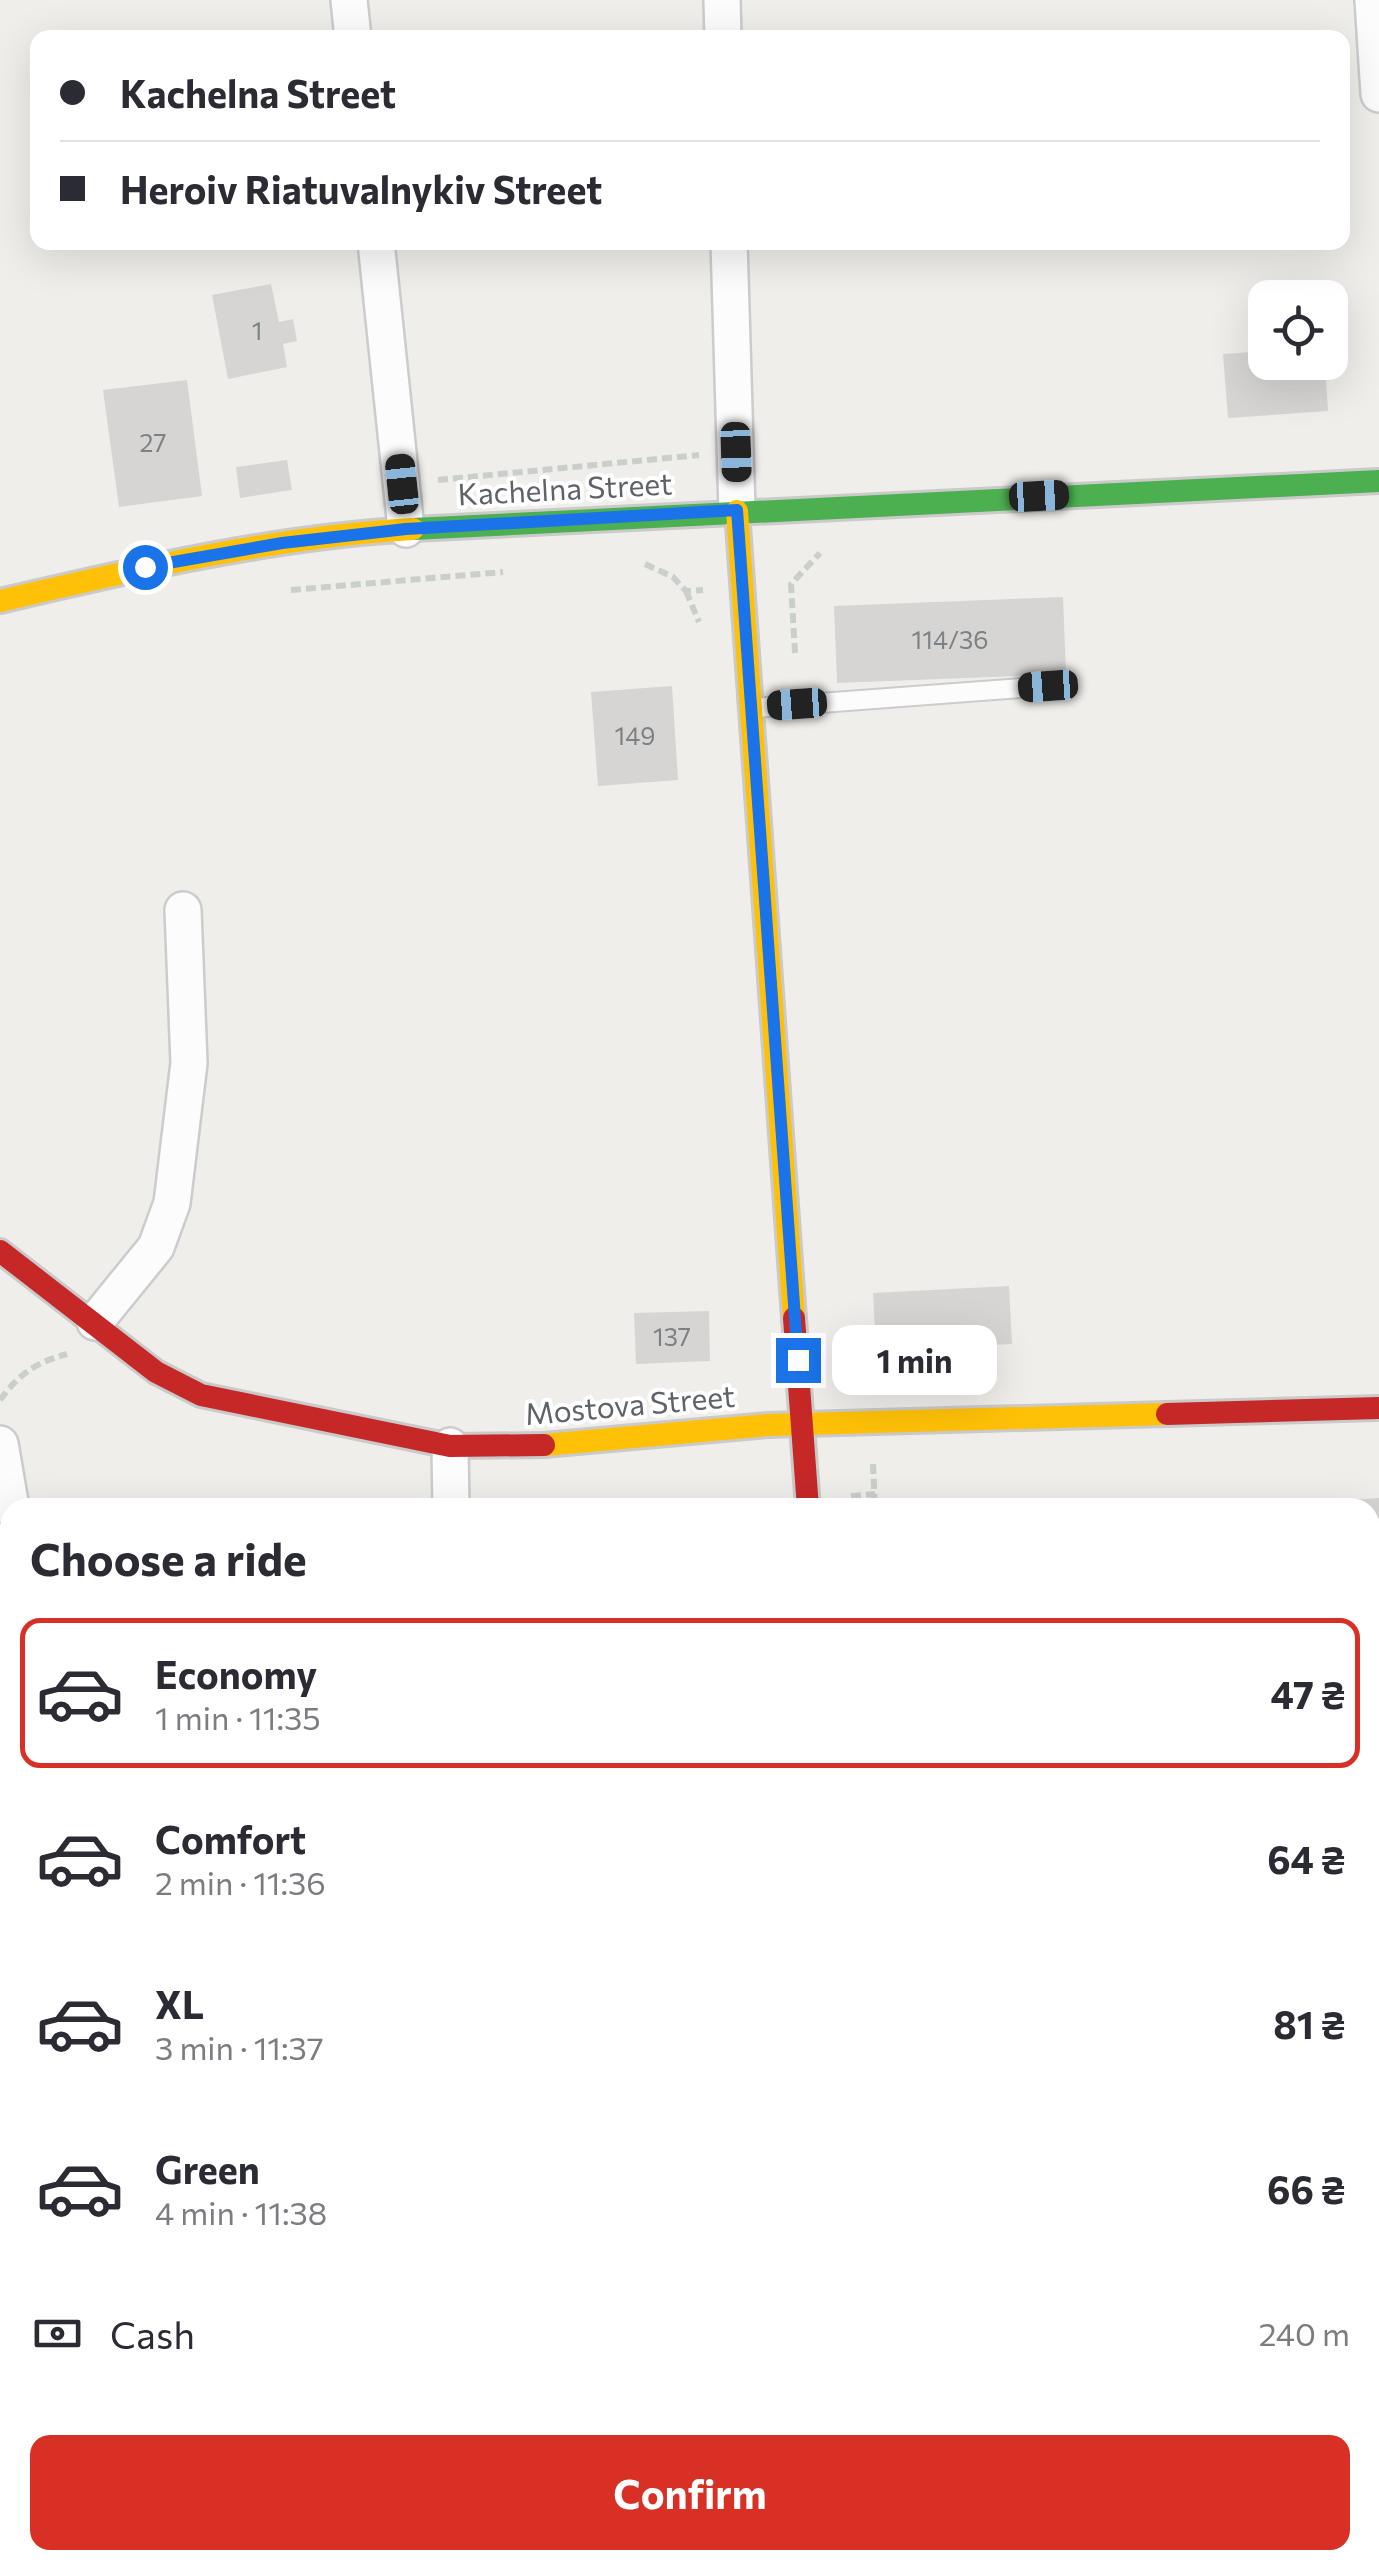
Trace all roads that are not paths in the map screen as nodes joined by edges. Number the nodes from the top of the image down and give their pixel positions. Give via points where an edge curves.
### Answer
1 (349, 0) edge
2 (722, 0) edge
3 (1373, 0) edge
4 (352, 30) edge
5 (723, 30) edge
6 (1379, 94) edge
7 (377, 250) edge
8 (729, 250) edge
9 (1379, 481) edge
10 (737, 510) junction
11 (406, 529) junction
12 (0, 601) edge
13 (1048, 686) dead end
14 (750, 708) junction
15 (183, 910) dead end
16 (0, 1250) edge
17 (95, 1322) junction
18 (1379, 1408) edge
19 (804, 1424) junction
20 (0, 1444) edge
21 (450, 1446) junction
22 (6, 1498) edge
23 (451, 1498) edge
24 (808, 1498) edge

1 - 4 street
2 - 5 street
3 - 6 street
7 - 11 street
8 - 10 street
9 - 10 street, Kachelna Street
10 - 11 street, Kachelna Street
10 - 14 street
11 - 12 street, Kachelna Street via 145,567
13 - 14 lane
14 - 19 street
15 - 17 street via 189,1064 172,1203 156,1247
16 - 17 street, Mostova Street
17 - 21 street, Mostova Street via 171,1384 201,1395
18 - 19 street, Mostova Street
19 - 21 street, Mostova Street via 532,1446
19 - 24 street
20 - 22 street
21 - 23 street

